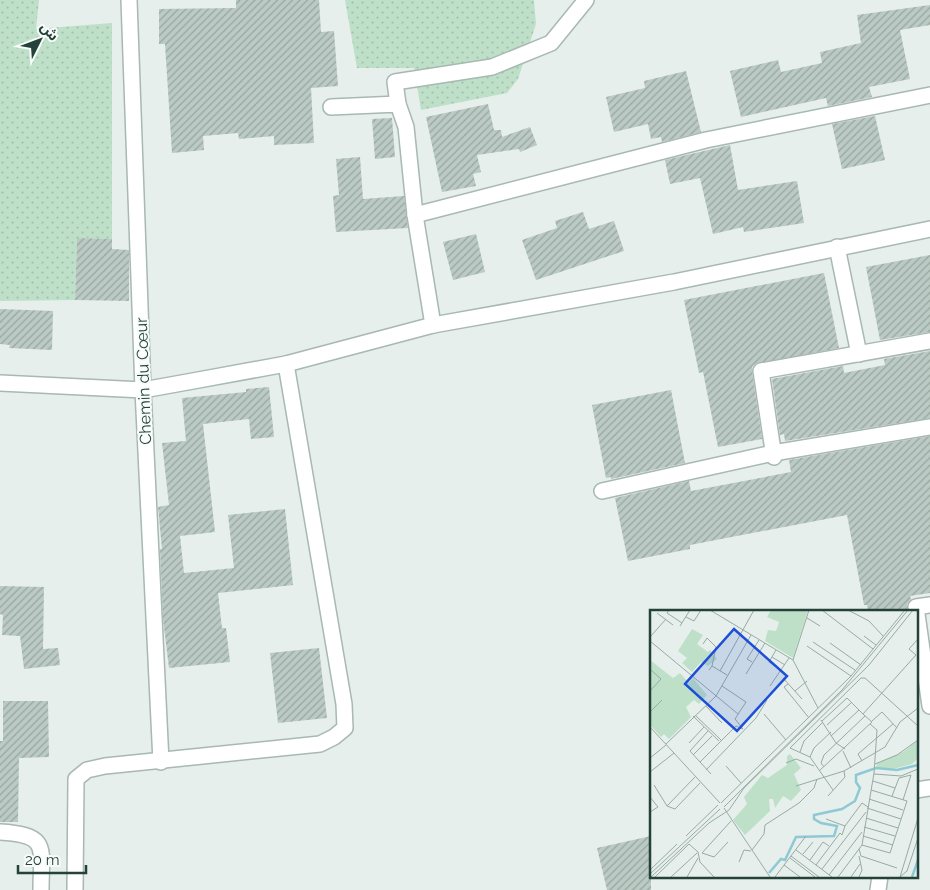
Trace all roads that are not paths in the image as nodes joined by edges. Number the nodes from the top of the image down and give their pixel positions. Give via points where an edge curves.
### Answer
1 (129, 0) edge
2 (586, 0) edge
3 (930, 95) edge
4 (398, 104) junction
5 (331, 107) dead end
6 (415, 215) junction
7 (930, 229) edge
8 (837, 247) junction
9 (433, 325) junction
10 (930, 341) edge
11 (859, 354) junction
12 (286, 364) junction
13 (0, 383) edge
14 (143, 390) junction
15 (930, 427) edge
16 (773, 455) junction
17 (602, 491) dead end
18 (930, 604) edge
19 (916, 610) edge
20 (918, 621) edge
21 (930, 706) edge
22 (161, 762) junction
23 (0, 832) edge
24 (41, 890) edge
25 (75, 890) edge

1 - 14 street, Chemin du Cœur
2 - 4 street via 551,43 492,67 395,82
3 - 6 street via 706,140
4 - 5 street
4 - 6 street via 406,127
6 - 9 street
7 - 8 street
8 - 9 street via 674,282
8 - 11 street
9 - 12 street
10 - 11 street
11 - 16 street via 761,372
12 - 14 street
12 - 22 street via 344,704 345,728 320,744
13 - 14 street
14 - 22 street, Chemin du Cœur
15 - 16 street
16 - 17 street
18 - 19 street via 916,607
20 - 21 street
22 - 25 street via 96,768 87,770 76,779
23 - 24 street via 27,835 41,846

